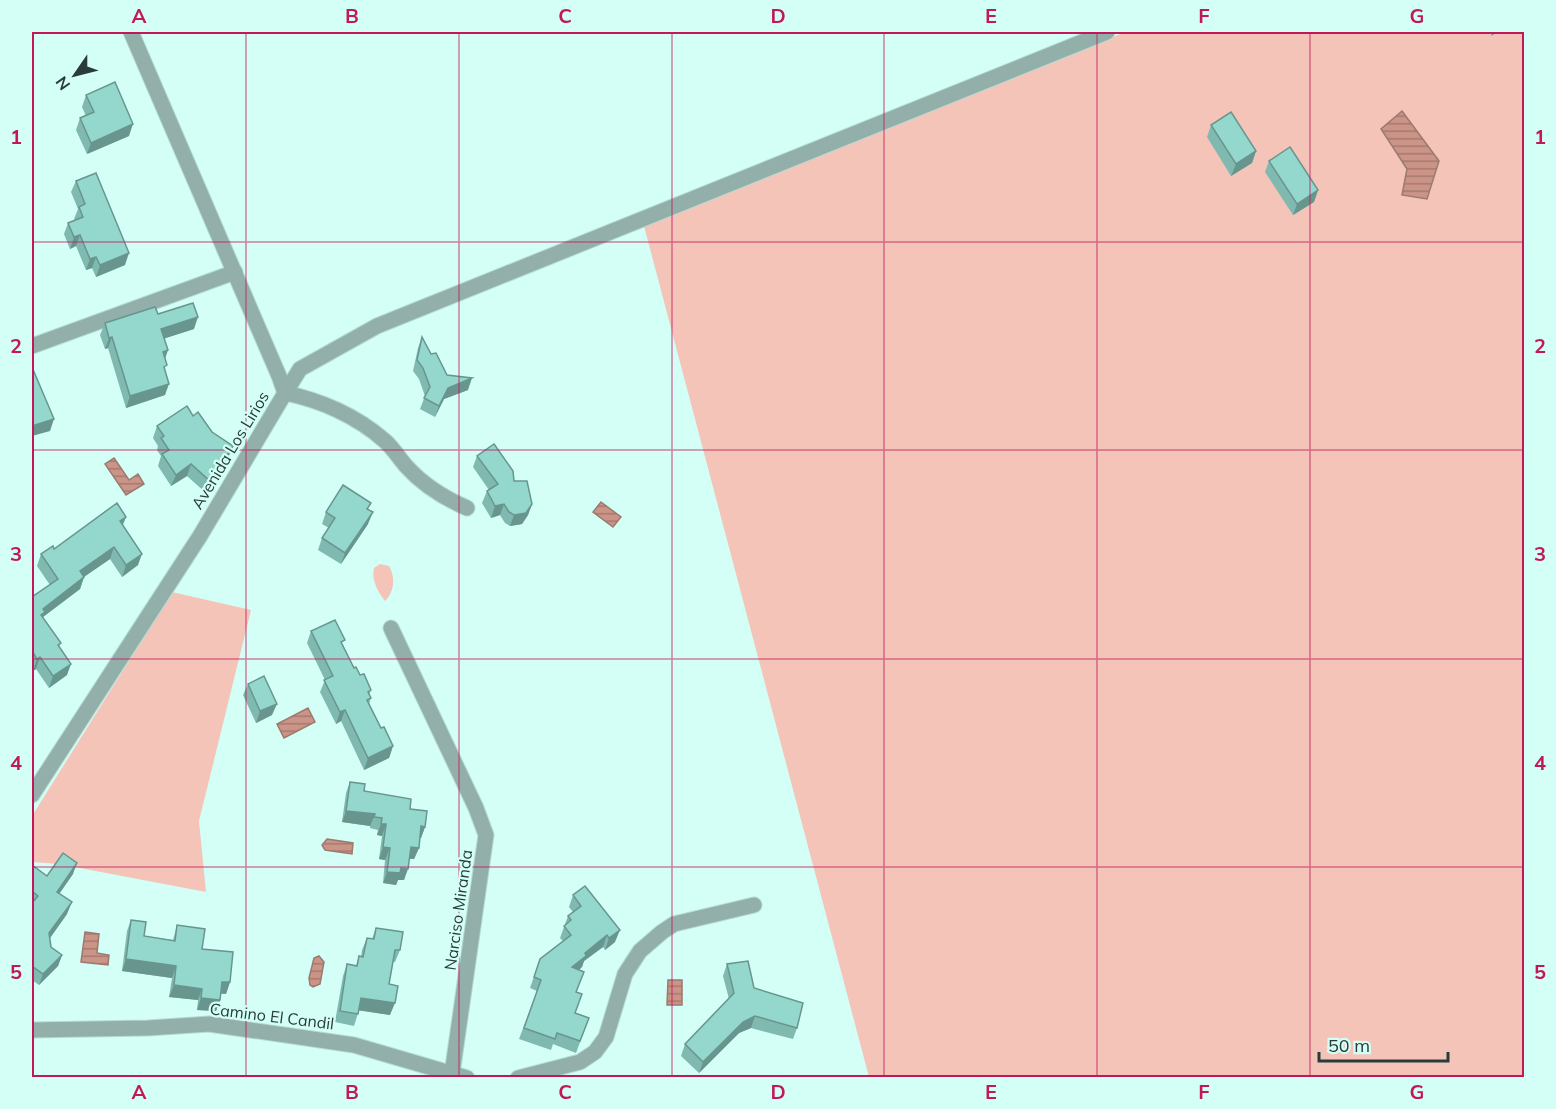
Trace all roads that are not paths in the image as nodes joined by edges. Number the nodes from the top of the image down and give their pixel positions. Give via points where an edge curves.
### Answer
1 (130, 32) edge
2 (1107, 32) edge
3 (235, 272) junction
4 (32, 346) edge
5 (285, 393) junction
6 (467, 508) dead end
7 (391, 628) dead end
8 (32, 795) edge
9 (754, 905) dead end
10 (32, 1030) edge
11 (460, 1076) edge
12 (518, 1077) edge

1 - 3 street, Avenida Los Lirios
2 - 5 street via 376,326 300,369
3 - 4 street
3 - 5 street, Avenida Los Lirios
5 - 6 street via 314,400 365,426 429,486
5 - 8 street, Avenida Los Lirios via 200,536
7 - 11 street, Narciso Miranda via 486,835
9 - 12 street via 674,924 662,932 640,951 625,974 606,1037 595,1052 580,1062
10 - 11 street, Camino El Candil via 209,1024 354,1045

